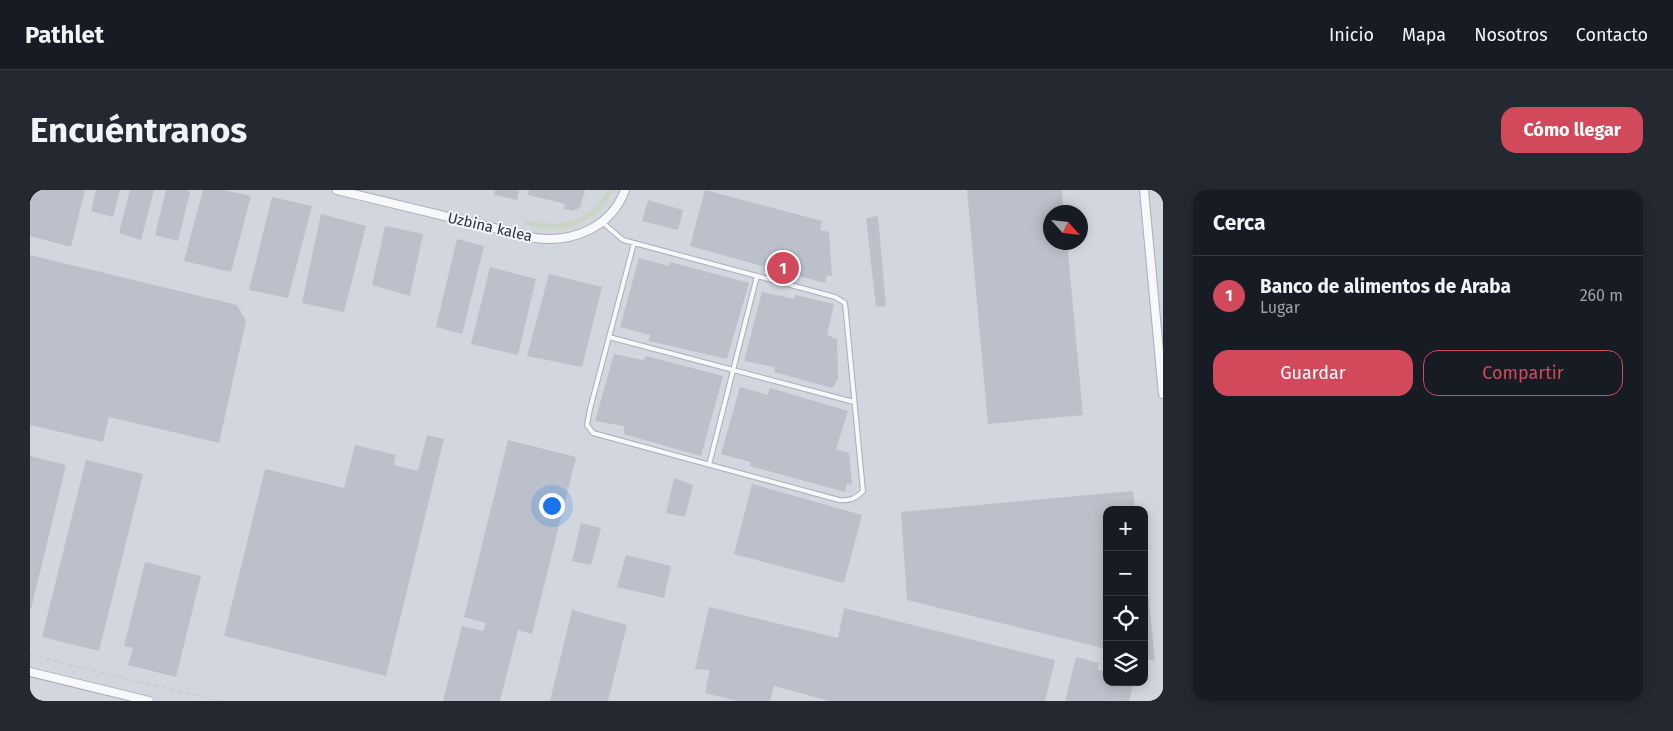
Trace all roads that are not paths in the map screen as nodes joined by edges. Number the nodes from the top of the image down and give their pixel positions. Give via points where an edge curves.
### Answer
1 (337, 190) edge
2 (625, 190) edge
3 (1144, 190) edge
4 (602, 222) junction
5 (634, 243) junction
6 (757, 276) junction
7 (609, 337) junction
8 (733, 370) junction
9 (1163, 394) edge
10 (854, 402) junction
11 (709, 465) junction
12 (30, 672) edge
13 (149, 701) edge

1 - 4 street, Uzbina kalea via 546,240 579,235
2 - 4 street, Uzbina kalea via 617,206
3 - 9 street
4 - 5 lane via 623,240
5 - 6 lane
5 - 7 lane
6 - 8 lane
6 - 10 lane via 835,297 845,303
7 - 8 lane
7 - 11 lane via 587,425 594,433
8 - 10 lane
8 - 11 lane
10 - 11 lane via 862,491 857,498 839,500
12 - 13 street

